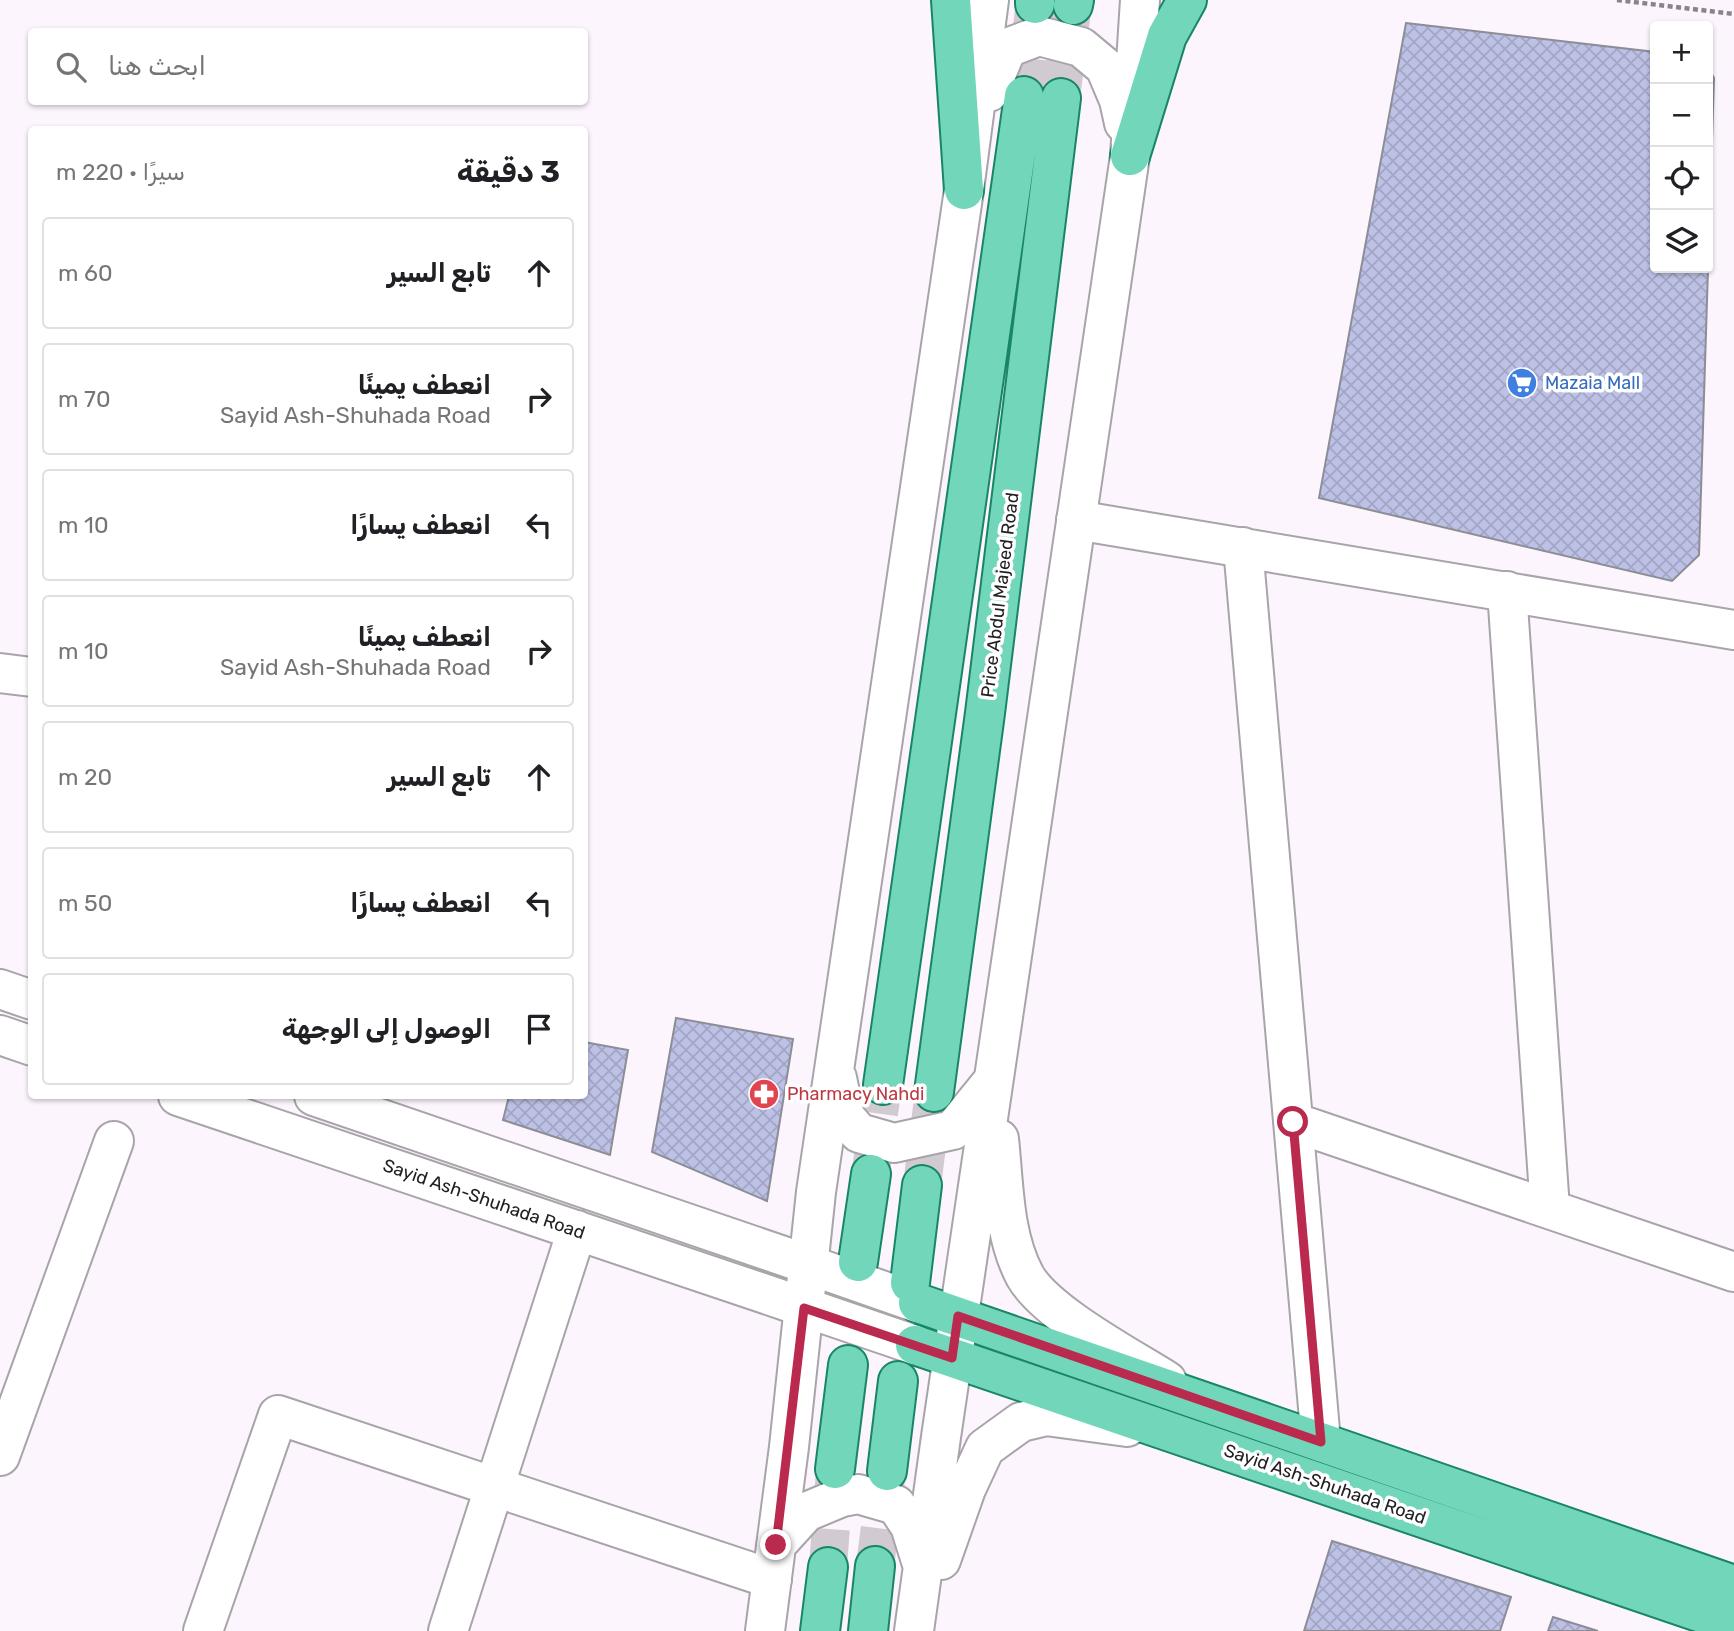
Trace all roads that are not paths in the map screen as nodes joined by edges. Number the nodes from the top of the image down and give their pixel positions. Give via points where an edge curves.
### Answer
1 (951, 0) edge
2 (989, 0) edge
3 (1140, 0) edge
4 (1187, 0) edge
5 (1130, 156) junction
6 (966, 179) junction
7 (1076, 520) junction
8 (1243, 547) junction
9 (1507, 592) junction
10 (1734, 629) edge
11 (0, 673) edge
12 (28, 676) edge
13 (0, 989) edge
14 (28, 999) edge
15 (0, 1035) edge
16 (28, 1045) edge
17 (835, 1066) junction
18 (994, 1081) junction
19 (883, 1085) tunnel mouth
20 (934, 1092) tunnel mouth
21 (187, 1099) edge
22 (323, 1099) edge
23 (1293, 1122) junction
24 (114, 1141) dead end
25 (871, 1174) tunnel mouth
26 (922, 1185) tunnel mouth
27 (1550, 1209) junction
28 (577, 1230) junction
29 (858, 1262) dead end
30 (803, 1263) junction
31 (1734, 1272) edge
32 (914, 1293) junction
33 (797, 1305) junction
34 (958, 1316) junction
35 (915, 1345) joint
36 (952, 1358) junction
37 (848, 1365) dead end
38 (898, 1381) dead end
39 (1192, 1397) junction
40 (1176, 1434) junction
41 (1321, 1442) junction
42 (0, 1456) edge
43 (835, 1469) tunnel mouth
44 (887, 1471) tunnel mouth
45 (494, 1487) junction
46 (774, 1562) junction
47 (875, 1566) tunnel mouth
48 (923, 1566) junction
49 (828, 1567) tunnel mouth
50 (1734, 1584) edge
51 (1734, 1624) edge
52 (203, 1631) edge
53 (448, 1631) edge
54 (765, 1631) edge
55 (820, 1631) edge
56 (867, 1631) edge
57 (915, 1631) edge

1 - 6 main road
2 - 6 street
3 - 5 street
4 - 5 main road via 1167,36
5 - 6 street via 1119,100 1105,67 1081,47 1039,36 1007,48 985,100
5 - 7 street
6 - 17 street
7 - 8 street
7 - 18 street
8 - 9 street
8 - 23 street
9 - 10 street
9 - 27 street
11 - 12 street
13 - 14 street
15 - 16 street
17 - 18 street via 845,1117 859,1133 894,1143 953,1130
17 - 30 street
18 - 34 street
18 - 39 street via 1011,1238 1026,1277 1059,1312
19 - 20 main road, Price Abdul Majeed Road via 1042,97 985,713
21 - 28 street, Sayid Ash-Shuhada Road
22 - 30 street
23 - 27 street
23 - 41 street
24 - 42 street
25 - 29 main road
26 - 32 main road
27 - 31 street
28 - 33 street, Sayid Ash-Shuhada Road
28 - 45 street
30 - 32 street
30 - 33 street
32 - 34 main road
33 - 35 street, Sayid Ash-Shuhada Road
33 - 46 street
34 - 36 street
34 - 39 main road
35 - 36 main road, Sayid Ash-Shuhada Road
36 - 40 main road, Sayid Ash-Shuhada Road
36 - 48 street
37 - 43 main road
38 - 44 main road
39 - 41 main road
40 - 51 main road, Sayid Ash-Shuhada Road
40 - 57 street via 1046,1416 1021,1422 985,1448 965,1489
41 - 50 main road
45 - 46 street
45 - 52 street via 278,1415
45 - 53 street
46 - 48 street via 806,1512 858,1494 897,1505 910,1526
46 - 54 street
47 - 56 main road
48 - 57 street
49 - 55 main road

